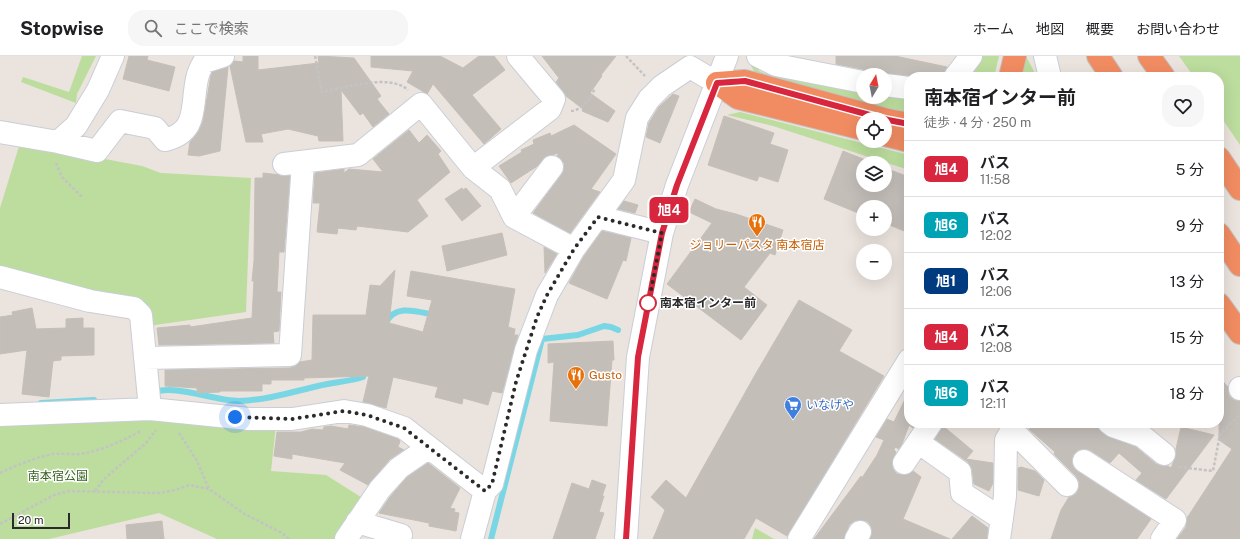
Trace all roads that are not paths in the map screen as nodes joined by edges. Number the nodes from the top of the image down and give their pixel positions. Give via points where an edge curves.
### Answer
1 (113, 56) edge
2 (224, 56) edge
3 (518, 56) edge
4 (728, 56) edge
5 (758, 56) edge
6 (971, 56) edge
7 (1015, 56) edge
8 (1045, 56) edge
9 (1098, 56) edge
10 (1149, 56) edge
11 (691, 61) edge
12 (959, 72) edge
13 (1011, 72) edge
14 (1049, 72) edge
15 (1109, 72) edge
16 (1160, 72) edge
17 (856, 81) edge
18 (717, 83) junction
19 (892, 86) edge
20 (904, 87) edge
21 (904, 123) edge
22 (856, 127) edge
23 (0, 132) edge
24 (892, 137) edge
25 (904, 140) edge
26 (58, 142) junction
27 (1224, 165) edge
28 (552, 167) dead end
29 (473, 168) junction
30 (1240, 189) edge
31 (514, 217) junction
32 (598, 217) junction
33 (662, 233) junction
34 (1224, 241) edge
35 (574, 249) junction
36 (1240, 265) edge
37 (0, 277) edge
38 (1224, 311) edge
39 (1240, 333) edge
40 (145, 358) junction
41 (904, 368) edge
42 (0, 415) edge
43 (151, 422) junction
44 (928, 428) edge
45 (1013, 428) edge
46 (1015, 428) edge
47 (1119, 428) edge
48 (918, 442) junction
49 (428, 448) junction
50 (1084, 461) dead end
51 (1172, 461) road end
52 (904, 463) dead end
53 (1067, 485) dead end
54 (485, 491) junction
55 (1000, 529) edge
56 (352, 531) edge
57 (409, 538) edge
58 (472, 539) edge
59 (626, 539) edge
60 (799, 539) edge
61 (1162, 539) edge

1 - 26 street via 98,90 76,126
2 - 26 street via 204,62 197,78 192,120 176,137 165,140 155,128 120,121 97,151
3 - 29 street via 554,99 550,109
4 - 18 street
5 - 17 street via 776,65
6 - 12 street
7 - 13 highway
8 - 14 street
9 - 15 highway
10 - 16 highway
11 - 18 street
11 - 32 street via 658,89 637,118 624,180
18 - 21 highway via 745,81
18 - 22 highway via 738,98
18 - 33 street via 677,185
19 - 20 street
23 - 26 street
24 - 25 highway
27 - 30 highway
28 - 31 street
29 - 31 street via 500,189
29 - 40 street via 421,104 358,155 293,163 290,355
31 - 35 street
32 - 33 street
32 - 35 street
33 - 59 street via 638,357
34 - 36 highway
35 - 54 street via 537,317 516,382 492,484
37 - 40 street via 90,301 134,308 141,315
38 - 39 highway
40 - 43 street
41 - 60 street
42 - 43 street
43 - 49 street via 292,419 344,411 367,415 404,428
44 - 48 street
45 - 55 street via 1006,440 1005,496
46 - 53 street
47 - 51 street via 1142,436
48 - 52 street
48 - 55 street via 960,472 962,493
49 - 54 street
49 - 56 street via 399,468 380,489
50 - 61 street via 1174,520
54 - 58 street
56 - 57 street

